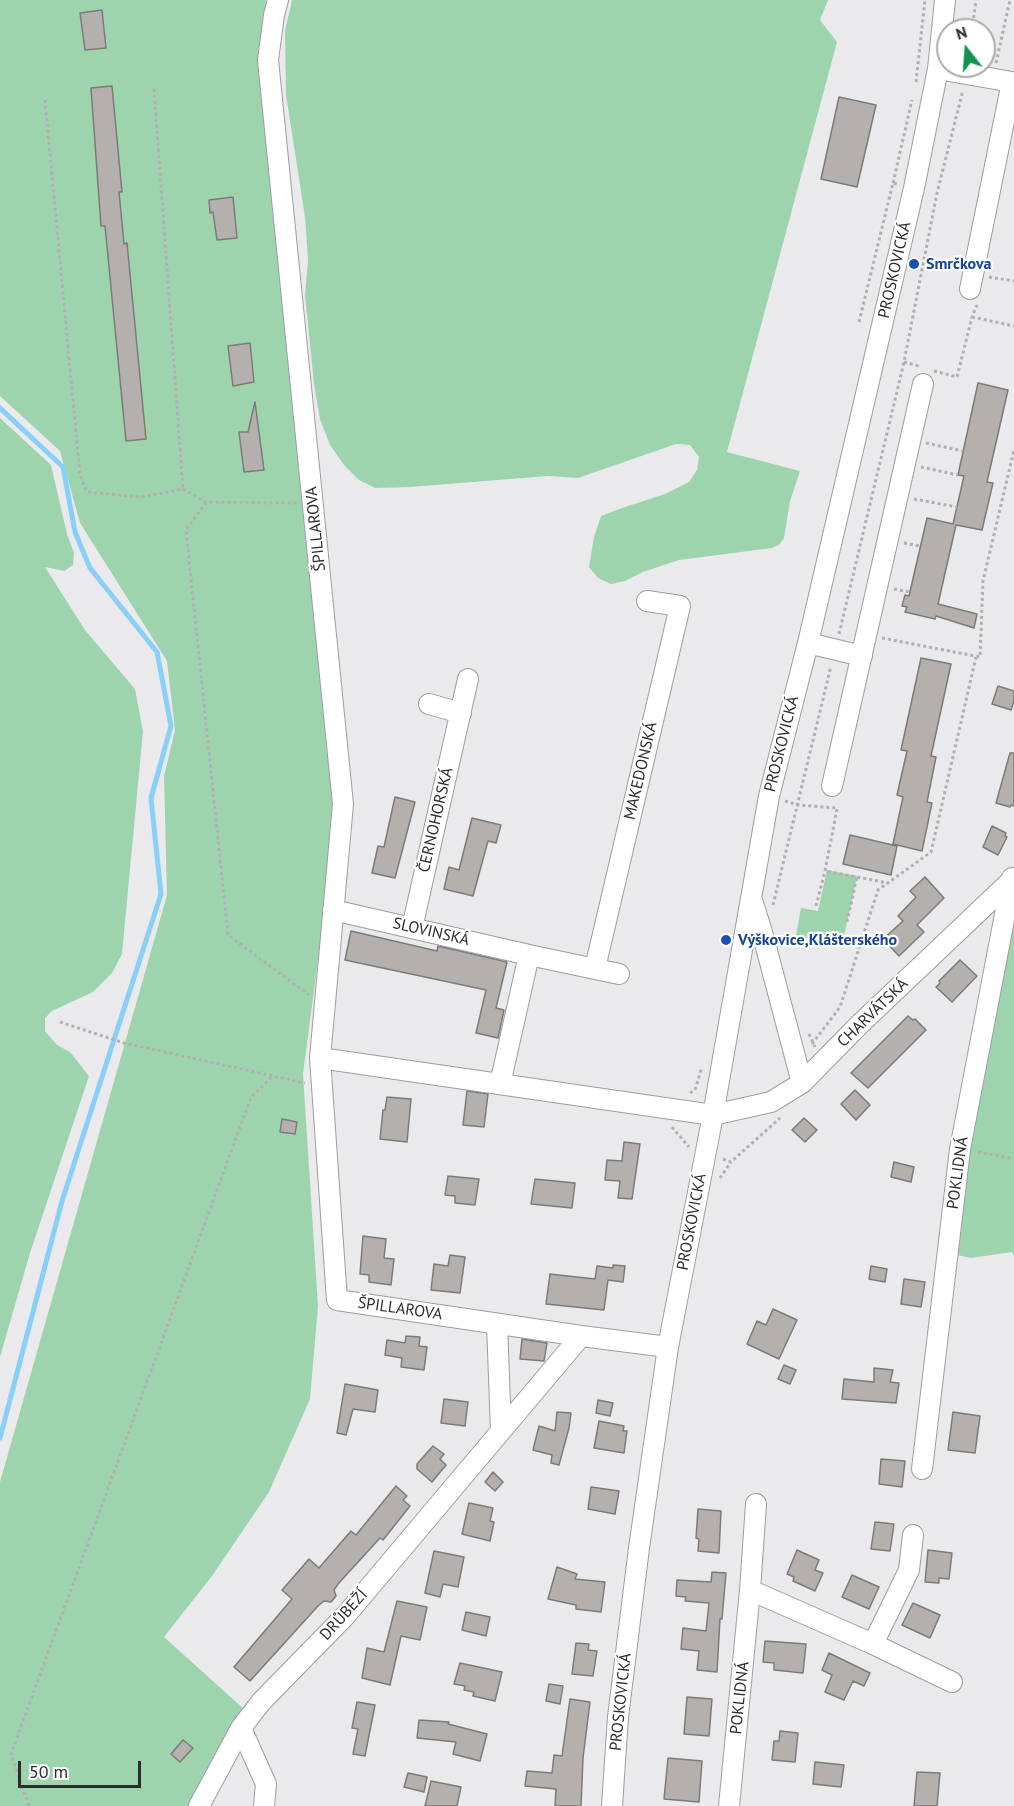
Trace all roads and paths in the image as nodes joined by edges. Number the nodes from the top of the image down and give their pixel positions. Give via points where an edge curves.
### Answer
1 (278, 0) edge
2 (925, 0) edge
3 (945, 0) edge
4 (976, 0) edge
5 (1010, 0) edge
6 (943, 18) edge
7 (974, 18) edge
8 (996, 61) edge
9 (936, 78) edge
10 (965, 78) edge
11 (992, 78) edge
12 (1013, 82) edge
13 (915, 84) dead end
14 (154, 89) dead end
15 (913, 95) dead end
16 (45, 100) dead end
17 (893, 183) dead end
18 (970, 289) dead end
19 (1014, 326) edge
20 (904, 362) junction
21 (930, 379) junction
22 (919, 441) dead end
23 (1014, 450) edge
24 (963, 451) dead end
25 (913, 466) dead end
26 (958, 475) dead end
27 (183, 489) junction
28 (906, 497) dead end
29 (206, 502) junction
30 (314, 503) junction
31 (957, 507) dead end
32 (896, 541) dead end
33 (920, 546) dead end
34 (885, 587) dead end
35 (910, 592) dead end
36 (647, 601) dead end
37 (874, 636) dead end
38 (808, 643) junction
39 (835, 650) junction
40 (862, 656) junction
41 (976, 657) junction
42 (468, 679) dead end
43 (429, 704) dead end
44 (461, 712) junction
45 (835, 794) joint
46 (798, 805) junction
47 (837, 808) junction
48 (825, 870) junction
49 (1013, 876) edge
50 (857, 877) junction
51 (888, 883) junction
52 (751, 897) junction
53 (816, 906) dead end
54 (333, 910) junction
55 (771, 911) dead end
56 (847, 922) dead end
57 (412, 928) junction
58 (529, 954) junction
59 (595, 969) junction
60 (619, 974) dead end
61 (325, 1006) junction
62 (60, 1022) dead end
63 (809, 1033) dead end
64 (812, 1044) junction
65 (320, 1058) junction
66 (826, 1059) junction
67 (703, 1064) dead end
68 (273, 1076) junction
69 (802, 1083) junction
70 (500, 1084) junction
71 (322, 1087) junction
72 (688, 1095) dead end
73 (661, 1107) junction
74 (713, 1114) junction
75 (785, 1114) dead end
76 (960, 1149) junction
77 (705, 1157) junction
78 (1014, 1160) edge
79 (497, 1324) junction
80 (581, 1336) junction
81 (668, 1347) junction
82 (501, 1431) junction
83 (922, 1469) dead end
84 (756, 1504) dead end
85 (914, 1535) dead end
86 (750, 1590) junction
87 (873, 1644) junction
88 (952, 1682) dead end
89 (241, 1728) junction
90 (28, 1806) edge
91 (199, 1806) edge
92 (264, 1806) edge
93 (612, 1806) edge
94 (729, 1806) edge

1 - 30 street, ŠPILLAROVA via 268,60
2 - 13 path
3 - 6 street, PROSKOVICKÁ
4 - 7 path
5 - 8 path
9 - 38 street, PROSKOVICKÁ
10 - 20 path via 937,193
11 - 12 street
12 - 18 street
14 - 27 path
15 - 17 path
16 - 27 path via 80,475 87,492 141,497
19 - 21 path via 972,317 957,377
20 - 21 path
20 - 39 path
21 - 40 street
22 - 24 path
23 - 41 path via 983,580 980,657
25 - 26 path
27 - 29 path
28 - 31 path
29 - 30 path
29 - 61 path via 186,530 228,935
30 - 54 street, ŠPILLAROVA via 343,804
32 - 33 path
34 - 35 path
36 - 59 street, MAKEDONSKÁ via 680,606
37 - 41 path
38 - 39 street
38 - 52 street, PROSKOVICKÁ via 769,796
39 - 40 street
39 - 46 path
40 - 45 street
41 - 51 path via 931,852
42 - 44 street, ČERNOHORSKÁ
43 - 44 street
44 - 57 street, ČERNOHORSKÁ
45 - 47 path
46 - 47 path
46 - 55 path
47 - 48 path
48 - 50 path
48 - 53 path
49 - 66 street, CHARVÁTSKÁ
49 - 76 street, POKLIDNÁ
50 - 51 path
50 - 56 path
51 - 64 path via 878,890 840,1007
52 - 69 street
52 - 74 street, PROSKOVICKÁ
54 - 57 street, SLOVINSKÁ
54 - 61 street, ŠPILLAROVA
57 - 58 street, SLOVINSKÁ
58 - 59 street, SLOVINSKÁ
58 - 70 street
59 - 60 street, SLOVINSKÁ
61 - 65 street, ŠPILLAROVA
62 - 68 path via 124,1043
63 - 64 path
64 - 66 path
65 - 70 street
65 - 71 street, ŠPILLAROVA
66 - 69 street, CHARVÁTSKÁ
67 - 72 path via 694,1090
68 - 71 path
68 - 90 path via 251,1097 12,1754
69 - 74 street, CHARVÁTSKÁ via 771,1102
70 - 73 street
71 - 79 street, ŠPILLAROVA via 337,1300
73 - 74 street
73 - 77 path via 660,1112 691,1149
74 - 77 street, PROSKOVICKÁ
75 - 77 path via 731,1162
76 - 78 path
76 - 83 street, POKLIDNÁ
77 - 81 street, PROSKOVICKÁ
79 - 80 street, ŠPILLAROVA
79 - 82 street
80 - 81 street, ŠPILLAROVA
80 - 82 street, DRŮBEŽÍ
81 - 93 street, PROSKOVICKÁ via 622,1683
82 - 89 street, DRŮBEŽÍ via 346,1615 261,1702
84 - 86 street, POKLIDNÁ
85 - 87 street via 909,1570
86 - 87 street
86 - 94 street, POKLIDNÁ
87 - 88 street
89 - 91 street, DRŮBEŽÍ
89 - 92 street via 266,1784

